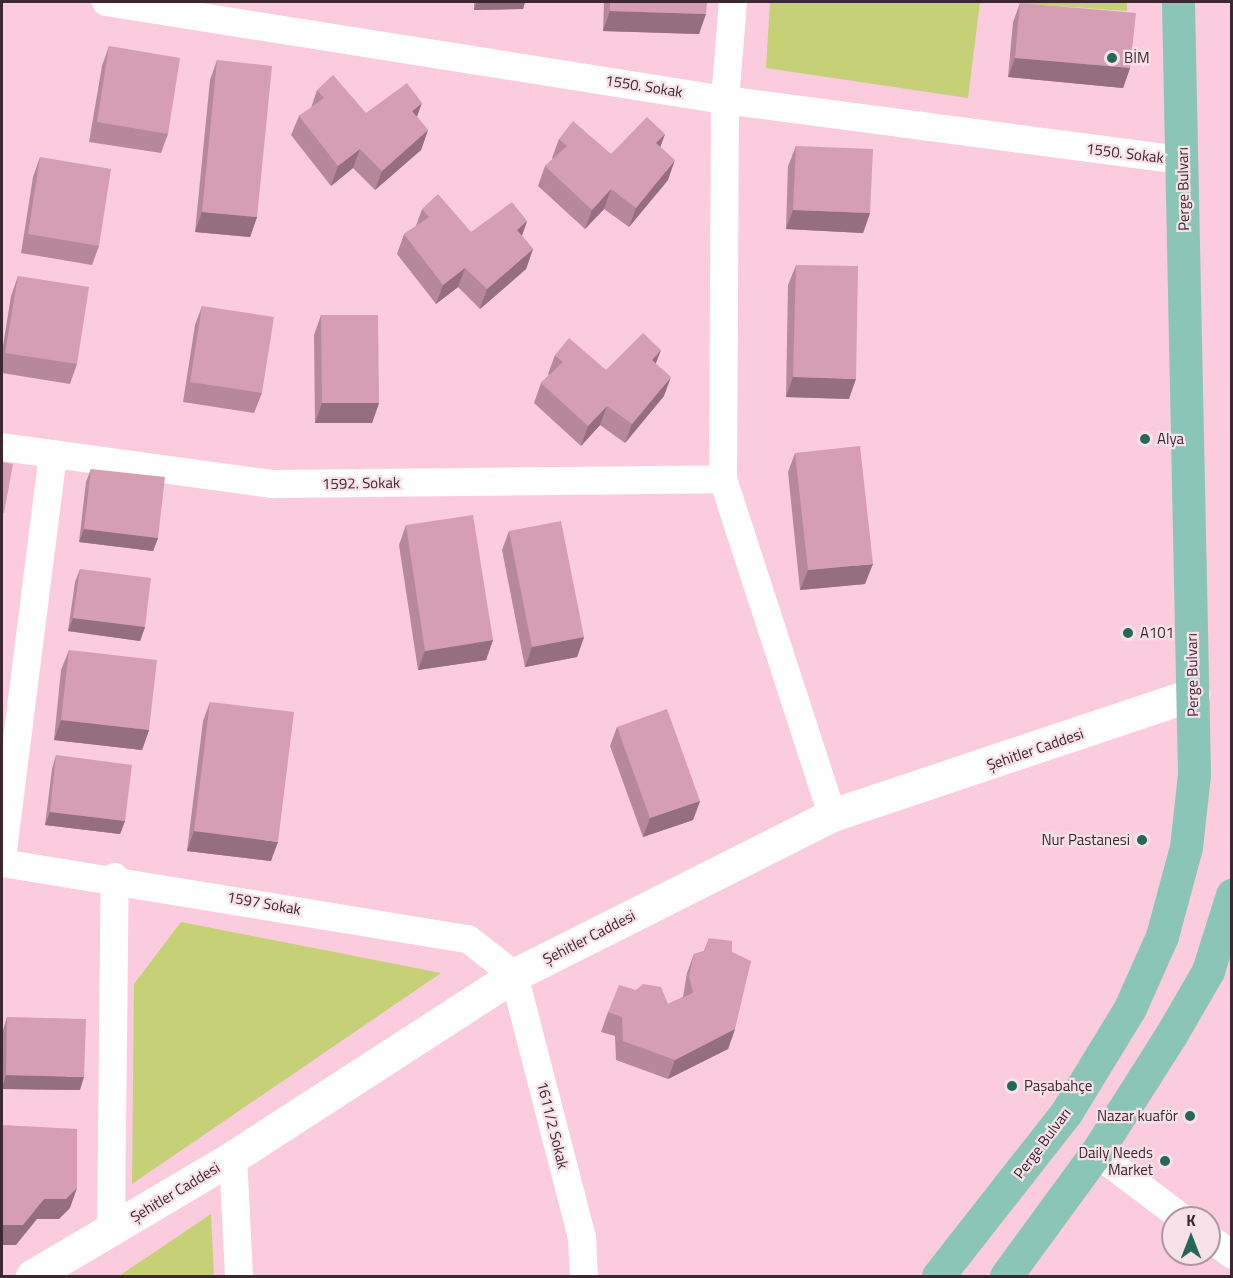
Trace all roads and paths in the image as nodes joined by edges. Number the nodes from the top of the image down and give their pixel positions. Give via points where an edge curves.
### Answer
1 (106, 2) edge
2 (733, 2) edge
3 (1178, 2) edge
4 (725, 100) junction
5 (1183, 160) junction
6 (2, 447) edge
7 (53, 454) junction
8 (723, 479) junction
9 (1192, 694) junction
10 (832, 815) junction
11 (2, 858) edge
12 (2, 863) edge
13 (115, 878) junction
14 (1232, 895) edge
15 (514, 975) junction
16 (1096, 1153) junction
17 (233, 1157) junction
18 (1166, 1206) edge
19 (111, 1230) junction
20 (32, 1276) edge
21 (239, 1276) edge
22 (584, 1276) edge
23 (938, 1276) edge
24 (1006, 1276) edge

1 - 4 street, 1550. Sokak
2 - 4 street
3 - 5 main road, Perge Bulvarı
4 - 5 street, 1550. Sokak
4 - 8 street
5 - 9 main road, Perge Bulvarı
6 - 7 street, 1592. Sokak
7 - 8 street, 1592. Sokak via 273,484
7 - 11 street
8 - 10 street
9 - 10 street, Şehitler Caddesi
9 - 23 main road, Perge Bulvarı via 1194,774 1186,847 1162,936 1130,1008 1066,1113
10 - 15 street, Şehitler Caddesi
12 - 13 street, 1597 Sokak
13 - 15 street, 1597 Sokak via 468,939
13 - 19 street
14 - 16 main road via 1208,971
15 - 17 street, Şehitler Caddesi
15 - 22 street, 1611/2 Sokak via 582,1238
16 - 18 street
16 - 24 main road
17 - 19 street, Şehitler Caddesi
17 - 21 street
19 - 20 street, Şehitler Caddesi

